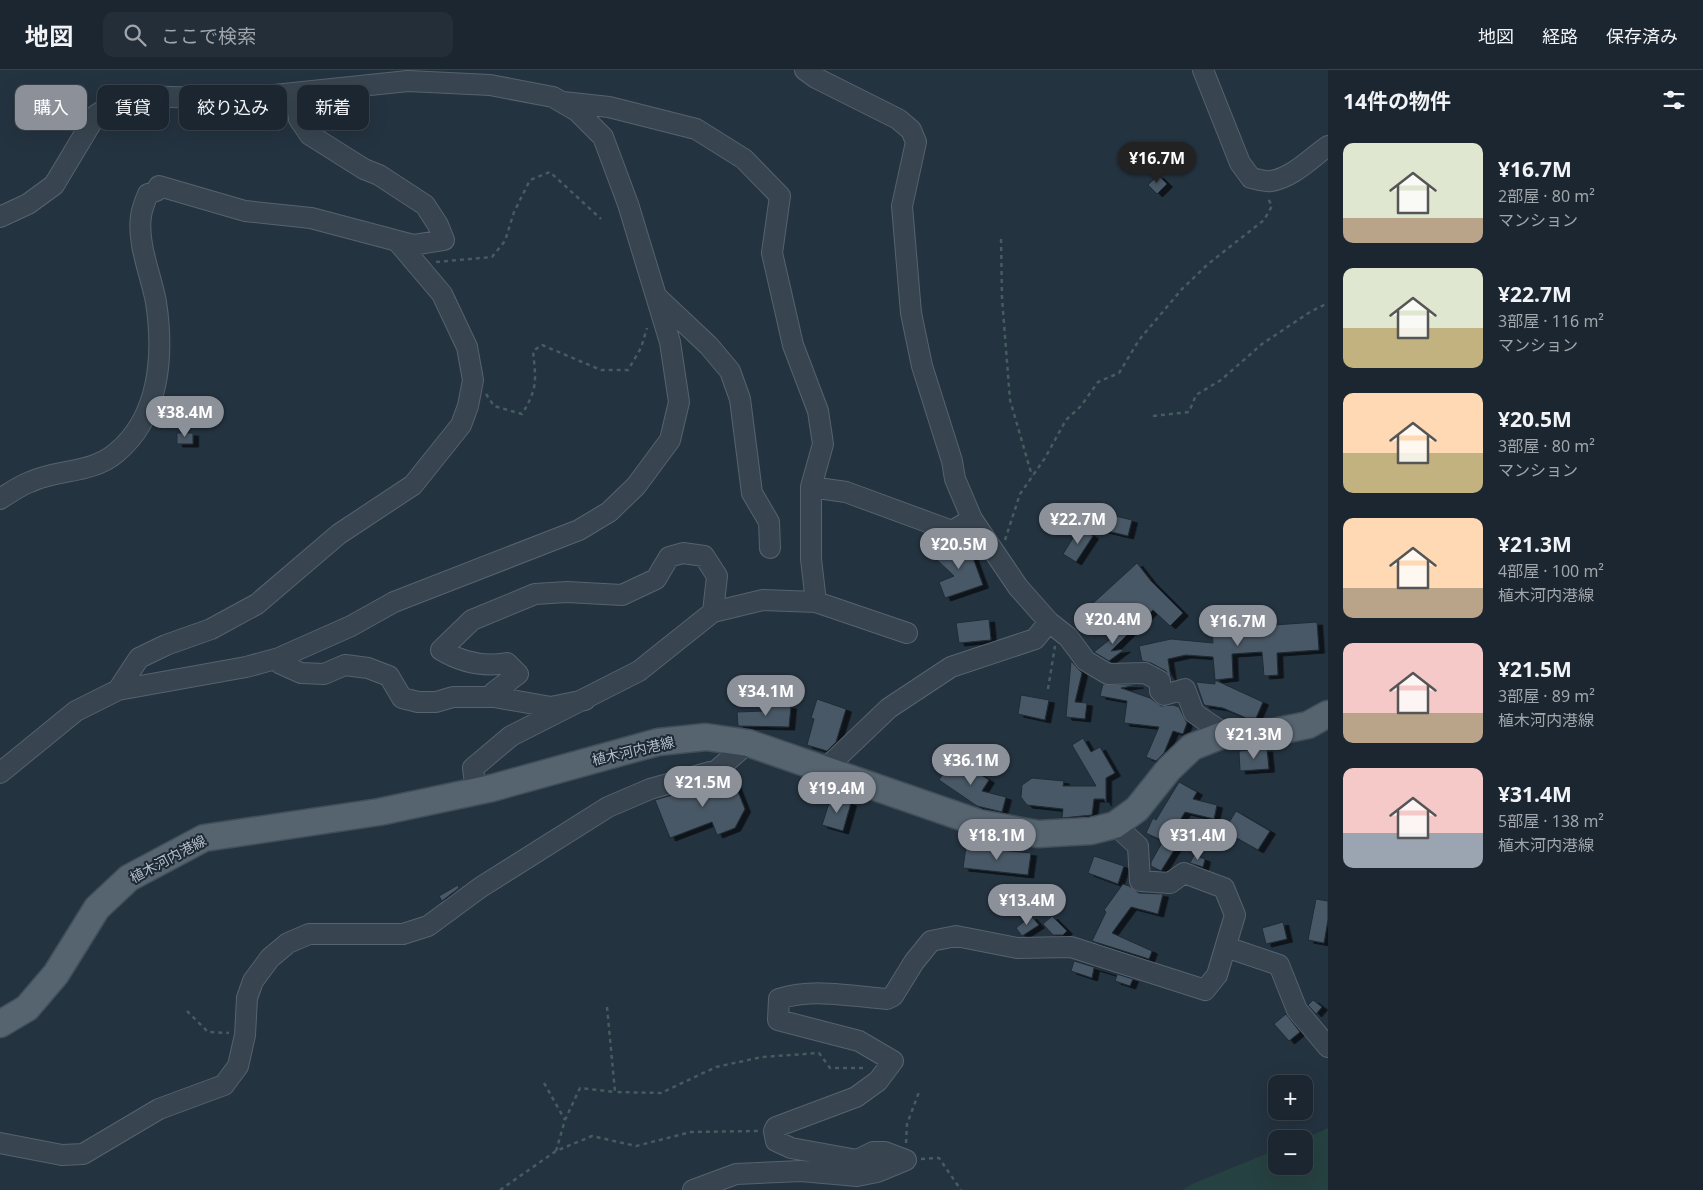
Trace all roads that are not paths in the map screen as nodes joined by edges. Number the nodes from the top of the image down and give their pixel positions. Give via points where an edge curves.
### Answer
1 (805, 70) edge
2 (1203, 70) edge
3 (295, 93) junction
4 (560, 102) junction
5 (1328, 146) edge
6 (0, 217) edge
7 (397, 242) junction
8 (656, 297) junction
9 (811, 487) junction
10 (0, 499) edge
11 (972, 519) junction
12 (770, 548) dead end
13 (816, 602) junction
14 (713, 612) junction
15 (1049, 622) junction
16 (906, 633) dead end
17 (279, 658) junction
18 (118, 690) junction
19 (494, 697) junction
20 (585, 700) junction
21 (1328, 714) edge
22 (1225, 734) junction
23 (748, 743) junction
24 (824, 770) junction
25 (0, 773) edge
26 (476, 791) junction
27 (1115, 825) junction
28 (1226, 947) junction
29 (0, 1024) edge
30 (1328, 1047) edge
31 (0, 1143) edge
32 (693, 1190) edge

1 - 11 street via 898,118 912,130 916,142 902,206 911,313 922,366 955,478
2 - 5 street via 1240,163 1251,178 1269,182 1280,178
3 - 4 street via 408,81 490,85 553,97
3 - 6 street via 236,99 124,98 96,115 54,185 28,204
3 - 7 street via 299,119 310,136 364,169 380,175 425,205 444,240 413,245
4 - 8 street via 577,111 603,137 628,204
4 - 9 street via 609,107 696,129 744,159 780,196 772,253 794,345 818,411 824,444
7 - 10 street via 311,218 245,211 158,186 156,191 148,194 141,217 161,349 152,401 136,431 116,453 91,467 31,481
7 - 18 street via 442,294 467,347 473,380 461,424 413,484 339,534 257,604 211,629 139,658
8 - 12 street via 709,346 730,371 741,406 752,494 769,522
8 - 17 street via 670,342 679,402 670,440 636,486 609,512 579,530 394,602 351,626
9 - 11 street via 846,492 952,531
9 - 13 street via 811,559
11 - 15 street via 1018,587
13 - 14 street via 764,600
13 - 16 street
14 - 19 street via 717,576 704,556 684,552 669,557 656,579 622,594 536,594 498,608 472,620 441,650 455,659 490,666 507,663 518,674 494,692
14 - 20 street via 639,671
15 - 22 street via 1068,637 1086,661 1108,674 1145,672 1160,680 1160,691 1164,695 1185,689 1194,713
15 - 24 street via 1035,638 951,667 888,708
17 - 18 street
17 - 19 street via 281,664 301,673 324,674 345,665 368,668 389,676 402,698 418,702 436,702 453,697
18 - 25 street via 76,710
19 - 20 street via 551,707
20 - 26 street via 511,736 472,768
21 - 22 main road, 植木河内港線 via 1308,725
22 - 27 main road, 植木河内港線 via 1192,747 1169,769 1138,809
23 - 24 main road, 植木河内港線
23 - 26 main road, 植木河内港線 via 706,737 658,742
23 - 31 street via 717,770 650,789 608,807 481,887 428,926 403,934 310,934 288,943 270,958 253,981 247,998 245,1035 238,1066 224,1085 158,1109 83,1154 62,1155
24 - 27 main road, 植木河内港線 via 979,823 1038,834 1091,831
26 - 29 main road, 植木河内港線 via 379,812 204,838 129,878 96,908 56,974 27,1008
27 - 28 street via 1138,846 1140,881 1170,883 1184,873 1224,888 1235,915
28 - 30 street via 1279,965 1297,1010
28 - 32 street via 1217,975 1205,990 1072,947 1018,948 956,936 931,941 894,996 887,999 818,994 795,994 779,999 778,1020 859,1041 894,1061 878,1081 856,1097 776,1127 776,1141 791,1148 857,1160 873,1152 884,1152 906,1160 857,1176 801,1171 736,1174

